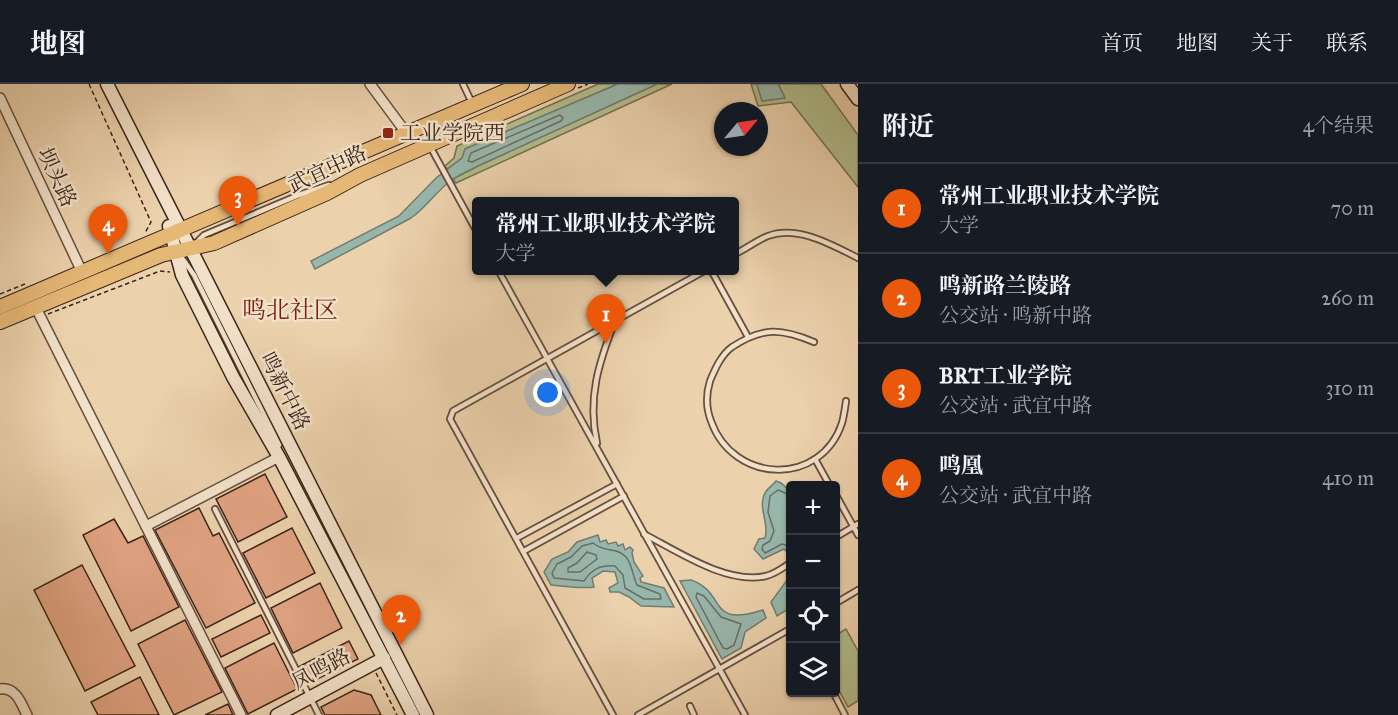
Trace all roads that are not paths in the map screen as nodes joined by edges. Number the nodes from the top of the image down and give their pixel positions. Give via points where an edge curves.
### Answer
1 (100, 84) edge
2 (107, 84) edge
3 (370, 84) edge
4 (463, 84) edge
5 (522, 84) edge
6 (847, 84) edge
7 (573, 86) edge
8 (0, 98) edge
9 (858, 99) edge
10 (473, 105) junction
11 (407, 134) junction
12 (430, 146) junction
13 (472, 223) edge
14 (176, 232) junction
15 (184, 249) junction
16 (739, 253) edge
17 (858, 258) edge
18 (82, 272) junction
19 (501, 275) edge
20 (697, 275) edge
21 (714, 275) edge
22 (0, 307) edge
23 (39, 312) junction
24 (615, 321) junction
25 (0, 322) edge
26 (748, 337) junction
27 (814, 342) dead end
28 (548, 358) junction
29 (846, 400) dead end
30 (598, 450) junction
31 (279, 458) junction
32 (815, 459) junction
33 (827, 481) edge
34 (617, 484) junction
35 (624, 496) junction
36 (840, 501) edge
37 (214, 509) dead end
38 (146, 526) junction
39 (856, 526) edge
40 (644, 534) junction
41 (840, 535) edge
42 (858, 535) edge
43 (517, 538) junction
44 (524, 551) junction
45 (786, 565) edge
46 (858, 590) edge
47 (840, 601) edge
48 (786, 631) edge
49 (384, 658) junction
50 (720, 670) junction
51 (0, 689) edge
52 (310, 697) junction
53 (835, 697) edge
54 (690, 706) dead end
55 (27, 715) edge
56 (241, 715) edge
57 (277, 715) edge
58 (319, 715) edge
59 (414, 715) edge
60 (422, 715) edge
61 (427, 715) edge
62 (613, 715) edge
63 (638, 715) edge
64 (694, 715) edge
65 (745, 715) edge
66 (845, 715) edge

1 - 14 main road, 鸣新中路
2 - 14 main road, 鸣新中路
3 - 11 street
4 - 10 lane
5 - 10 main road, 武宜中路
6 - 9 main road
7 - 12 main road, 武宜中路
8 - 18 street, 坝头路
10 - 11 main road, 武宜中路
11 - 14 main road, 武宜中路
12 - 13 lane
12 - 15 main road, 武宜中路 via 214,243
14 - 15 main road, 鸣新中路
14 - 18 main road, 武宜中路
15 - 23 main road, 武宜中路 via 161,255
15 - 31 main road, 鸣新中路 via 182,275
15 - 59 lane
15 - 60 lane
15 - 61 main road, 鸣新中路
16 - 17 lane via 769,236 784,233 809,236
18 - 22 main road, 武宜中路
19 - 28 lane
20 - 24 lane
21 - 26 lane
23 - 25 main road, 武宜中路
23 - 38 street
24 - 28 lane
24 - 30 lane via 600,360 594,397 593,427
26 - 27 lane via 770,331 793,333
26 - 32 lane via 729,350 715,368 707,390 708,413 715,434 729,452 760,468 794,468
28 - 30 lane
28 - 43 lane via 453,411 450,419
29 - 32 lane via 837,433
30 - 34 lane
31 - 38 street
31 - 49 main road, 鸣新中路
32 - 33 lane
34 - 35 lane
34 - 43 lane
35 - 40 lane
35 - 44 lane
36 - 39 lane
37 - 52 lane
38 - 56 street
39 - 41 lane
39 - 42 lane
40 - 45 lane via 702,564 740,576 764,576
40 - 50 lane
43 - 44 lane
44 - 62 lane
46 - 47 lane
48 - 50 lane
49 - 52 main road, 凤鸣路
49 - 59 main road, 鸣新中路
50 - 63 lane
50 - 65 lane
51 - 55 street via 14,692
52 - 57 main road, 凤鸣路
52 - 58 lane
53 - 66 lane
54 - 64 lane

